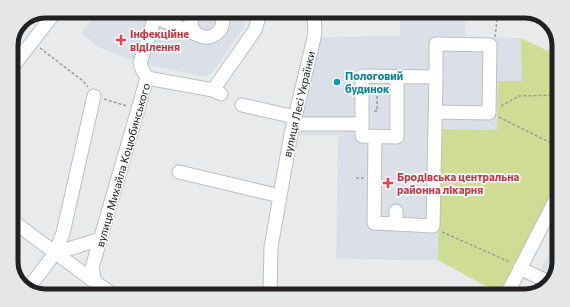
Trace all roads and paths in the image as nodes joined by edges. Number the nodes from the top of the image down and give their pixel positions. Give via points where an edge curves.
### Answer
1 (51, 18) edge
2 (148, 18) edge
3 (158, 18) edge
4 (191, 18) edge
5 (222, 18) edge
6 (258, 18) edge
7 (314, 18) edge
8 (498, 18) edge
9 (200, 36) junction
10 (32, 42) junction
11 (490, 45) junction
12 (18, 60) edge
13 (378, 77) junction
14 (397, 77) junction
15 (436, 77) junction
16 (147, 78) junction
17 (552, 95) edge
18 (94, 96) junction
19 (242, 105) dead end
20 (138, 109) junction
21 (435, 112) junction
22 (490, 113) junction
23 (362, 117) junction
24 (294, 120) junction
25 (375, 136) junction
26 (552, 144) edge
27 (180, 172) dead end
28 (280, 196) junction
29 (552, 207) edge
30 (18, 225) edge
31 (432, 226) junction
32 (101, 238) junction
33 (55, 253) junction
34 (521, 268) junction
35 (545, 280) edge
36 (95, 282) junction
37 (32, 285) edge
38 (105, 289) edge
39 (270, 289) edge
40 (510, 289) edge

1 - 10 street
2 - 16 street via 140,63
3 - 9 street
4 - 9 street via 192,28
5 - 9 street via 222,26 216,35
6 - 16 street, вулиця Михайла Коцюбинського via 255,30 217,92
7 - 24 street, вулиця Лесі Українки via 314,38
8 - 11 path via 495,38
10 - 12 street
10 - 18 path via 83,81
11 - 15 street via 436,44
11 - 22 street
13 - 14 street
13 - 23 path via 377,111
13 - 23 street via 362,76
14 - 15 street
14 - 25 street via 396,137
15 - 21 street
16 - 20 street, вулиця Михайла Коцюбинського
17 - 22 path via 519,96
18 - 20 path
18 - 33 street via 63,233
19 - 24 street
20 - 32 street, вулиця Михайла Коцюбинського
21 - 22 street
21 - 31 street
22 - 26 path
23 - 24 street
23 - 25 street via 362,136
24 - 28 street, вулиця Лесі Українки
25 - 31 street via 374,223 396,217
27 - 28 street
28 - 39 street, вулиця Лесі Українки via 271,247
29 - 34 street
30 - 33 street
31 - 34 path
32 - 33 street
32 - 36 street, вулиця Михайла Коцюбинського via 92,268
33 - 36 street
33 - 37 street
34 - 35 street
34 - 40 street
36 - 38 street

